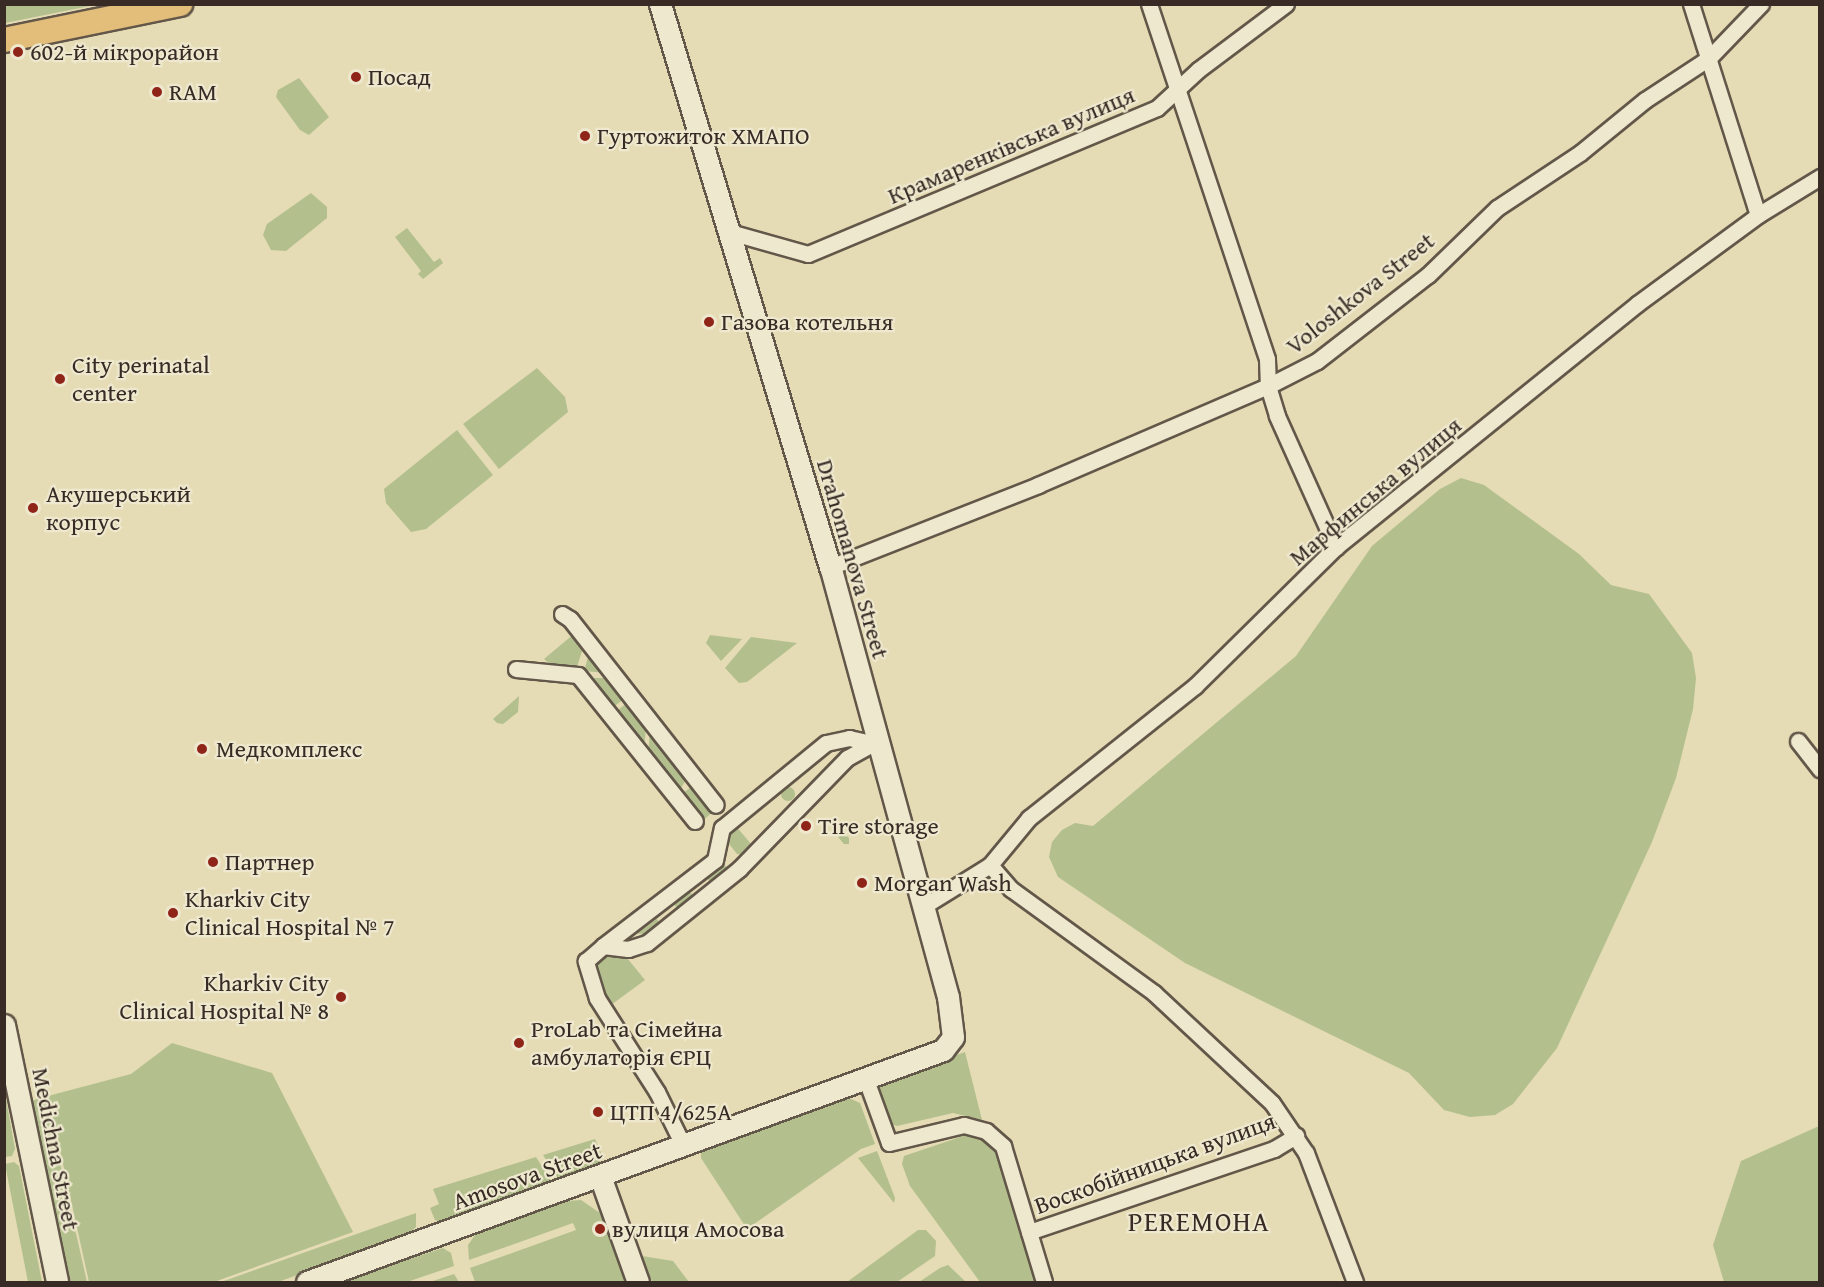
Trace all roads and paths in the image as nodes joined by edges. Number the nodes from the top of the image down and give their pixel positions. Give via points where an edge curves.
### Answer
1 (180, 4) edge
2 (660, 4) edge
3 (1149, 4) edge
4 (1286, 4) edge
5 (1691, 4) edge
6 (1761, 4) edge
7 (4, 40) edge
8 (1708, 58) junction
9 (1174, 90) junction
10 (1820, 177) edge
11 (1758, 215) junction
12 (726, 231) junction
13 (1268, 386) junction
14 (1336, 547) junction
15 (830, 567) junction
16 (562, 614) dead end
17 (516, 669) dead end
18 (875, 741) junction
19 (1798, 741) dead end
20 (1820, 770) edge
21 (716, 805) dead end
22 (695, 821) dead end
23 (990, 865) junction
24 (924, 906) junction
25 (603, 946) junction
26 (4, 1025) edge
27 (865, 1077) junction
28 (1296, 1136) junction
29 (683, 1145) junction
30 (600, 1176) junction
31 (1029, 1232) junction
32 (57, 1282) edge
33 (307, 1282) edge
34 (638, 1282) edge
35 (1044, 1282) edge
36 (1355, 1282) edge

1 - 7 main road
2 - 12 street, Drahomanova Street
3 - 9 street
4 - 9 street, Крамаренківська вулиця
5 - 8 street
6 - 8 street, Voloshkova Street
8 - 11 street
8 - 13 street, Voloshkova Street via 1645,100 1580,153 1497,208 1428,275 1317,361
9 - 12 street, Крамаренківська вулиця via 1157,108 808,254
9 - 13 street via 1267,359
10 - 11 street, Марфинська вулиця
11 - 14 street, Марфинська вулиця via 1637,304
12 - 15 street, Drahomanova Street
13 - 14 street via 1277,416
13 - 15 street, Voloshkova Street via 1038,485
14 - 23 street, Марфинська вулиця via 1195,686 1029,818
15 - 18 street, Drahomanova Street
16 - 21 street via 570,619
17 - 22 street via 578,675
18 - 24 street, Drahomanova Street
18 - 25 street via 847,758 740,869 647,943 628,949
18 - 25 street via 849,738 826,743 726,823 719,834 715,860
19 - 20 street
23 - 24 street, Марфинська вулиця
23 - 28 street, Воскобійницька вулиця via 1011,889 1154,993 1272,1103
24 - 27 street, Drahomanova Street via 948,997 952,1040 943,1050
25 - 29 street via 586,961 590,981 627,1050 657,1092
26 - 32 street, Medichna Street
27 - 29 street, Amosova Street
27 - 31 street via 889,1143 964,1125 979,1128 998,1140 1004,1146
28 - 31 street, Воскобійницька вулиця via 1274,1149
28 - 36 street, Воскобійницька вулиця
29 - 30 street, Amosova Street
30 - 33 street, Amosova Street
30 - 34 street
31 - 35 street

